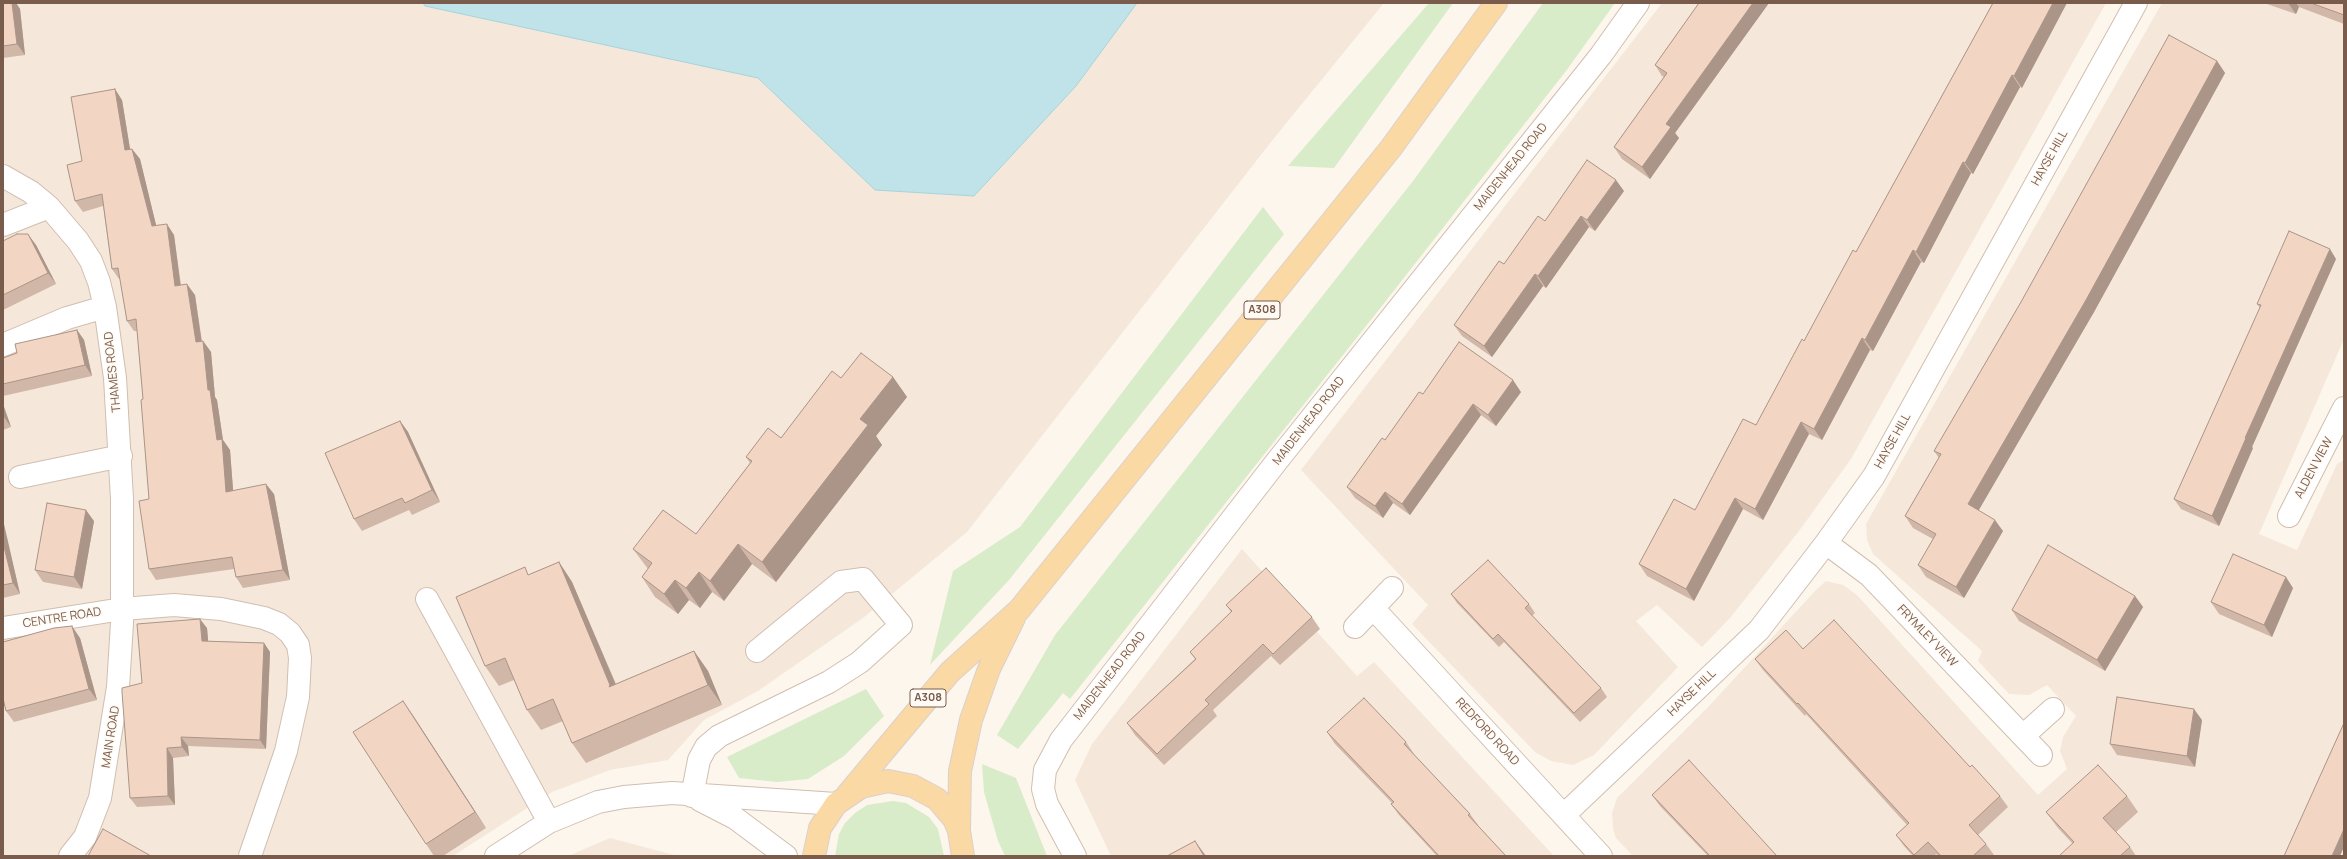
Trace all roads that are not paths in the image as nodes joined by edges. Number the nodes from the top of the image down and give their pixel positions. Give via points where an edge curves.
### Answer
1 (1496, 3) edge
2 (1638, 3) edge
3 (2136, 3) edge
4 (3, 176) edge
5 (49, 207) junction
6 (3, 225) edge
7 (105, 307) junction
8 (3, 345) edge
9 (2342, 417) edge
10 (120, 456) junction
11 (20, 476) dead end
12 (2289, 516) dead end
13 (1826, 543) junction
14 (1392, 588) dead end
15 (427, 599) dead end
16 (1373, 608) junction
17 (122, 609) junction
18 (1019, 610) junction
19 (1355, 627) dead end
20 (3, 628) edge
21 (757, 651) dead end
22 (2053, 709) dead end
23 (2023, 736) junction
24 (2041, 755) dead end
25 (692, 796) junction
26 (841, 799) junction
27 (1564, 815) junction
28 (548, 822) junction
29 (964, 846) edge
30 (70, 856) edge
31 (250, 856) edge
32 (496, 856) edge
33 (786, 856) edge
34 (814, 856) edge
35 (1075, 856) edge
36 (1601, 856) edge

1 - 18 main road, A308 via 1391,148
2 - 35 street, MAIDENHEAD ROAD via 1601,55 1277,461 1061,740 1045,770 1043,789 1047,804
3 - 13 street, HAYSE HILL via 1874,476
4 - 5 street, THAMES ROAD via 31,192
5 - 6 street
5 - 7 street, THAMES ROAD via 78,241 91,261
7 - 8 street via 67,318
7 - 10 street, THAMES ROAD via 115,378
9 - 12 street, ALDEN VIEW
10 - 11 street
10 - 17 street, THAMES ROAD
13 - 23 street, FRYMLEY VIEW via 1869,575
13 - 27 street, HAYSE HILL via 1759,630
14 - 16 street
15 - 28 street
16 - 19 street
16 - 27 street, REDFORD ROAD
17 - 20 street, CENTRE ROAD
17 - 30 street, MAIN ROAD via 118,687 100,798 85,837
17 - 31 street, CENTRE ROAD via 174,605 242,612 279,624 290,633 298,645 300,677 292,725 282,764
18 - 26 main road, A308 via 950,672
18 - 29 main road, A308 via 989,669 971,720 960,771
21 - 25 street via 841,582 863,579 901,625 860,662 829,682 719,736 706,747 700,760
22 - 23 street
23 - 24 street, FRYMLEY VIEW
25 - 26 street
25 - 28 street via 649,794 624,797 598,802
25 - 33 street via 735,818
26 - 29 main road via 873,783 888,781 913,786 937,799 954,819
26 - 34 main road via 820,828
27 - 36 street, REDFORD ROAD
28 - 32 street

